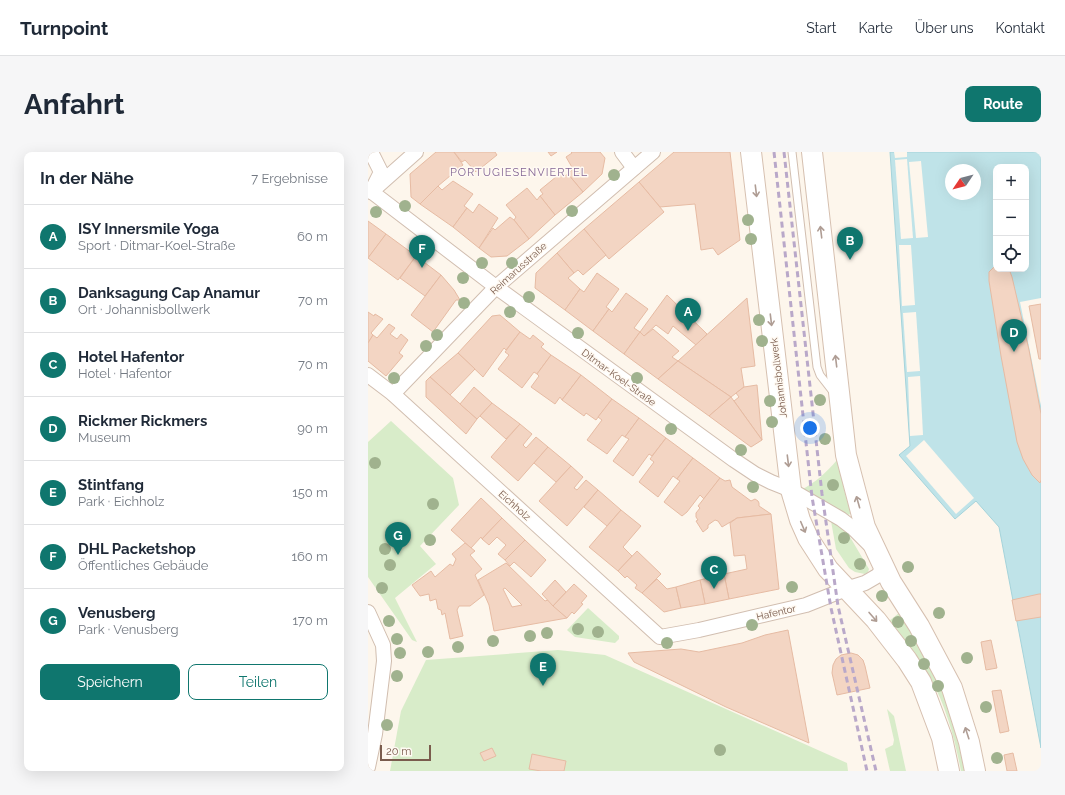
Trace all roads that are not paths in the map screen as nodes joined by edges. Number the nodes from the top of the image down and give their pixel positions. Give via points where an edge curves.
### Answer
1 (371, 152) edge
2 (416, 152) edge
3 (622, 152) edge
4 (653, 152) edge
5 (751, 152) edge
6 (792, 152) edge
7 (812, 152) edge
8 (634, 168) junction
9 (369, 191) edge
10 (496, 287) junction
11 (368, 375) edge
12 (393, 394) junction
13 (840, 401) junction
14 (791, 490) junction
15 (880, 560) junction
16 (846, 589) junction
17 (368, 612) edge
18 (660, 636) joint
19 (368, 767) edge
20 (949, 771) edge
21 (975, 771) edge

1 - 9 street via 381,172
2 - 9 street
3 - 8 street
4 - 8 street, Reimarusstraße
5 -> 14 main road, Johannisbollwerk
6 - 13 lane via 818,367 820,375
13 -> 7 main road
8 - 10 street, Reimarusstraße
9 - 10 street, Ditmar-Koel-Straße
10 - 12 street, Reimarusstraße
10 - 14 street, Ditmar-Koel-Straße via 734,460 755,474
11 - 12 street, Eichholz
12 - 18 street, Eichholz
15 -> 13 main road via 865,526 852,481 845,449
14 - 15 street, Ditmar-Koel-Straße via 841,519 859,534
14 -> 16 main road, Johannisbollwerk via 808,538 828,569
15 - 16 street, Hafentor via 880,573 868,581
21 -> 15 main road via 970,742 952,688
16 - 18 street, Hafentor via 806,605 699,630
16 -> 20 main road, Johannisbollwerk via 876,620 922,682 942,738
17 - 19 street via 383,645 384,661

